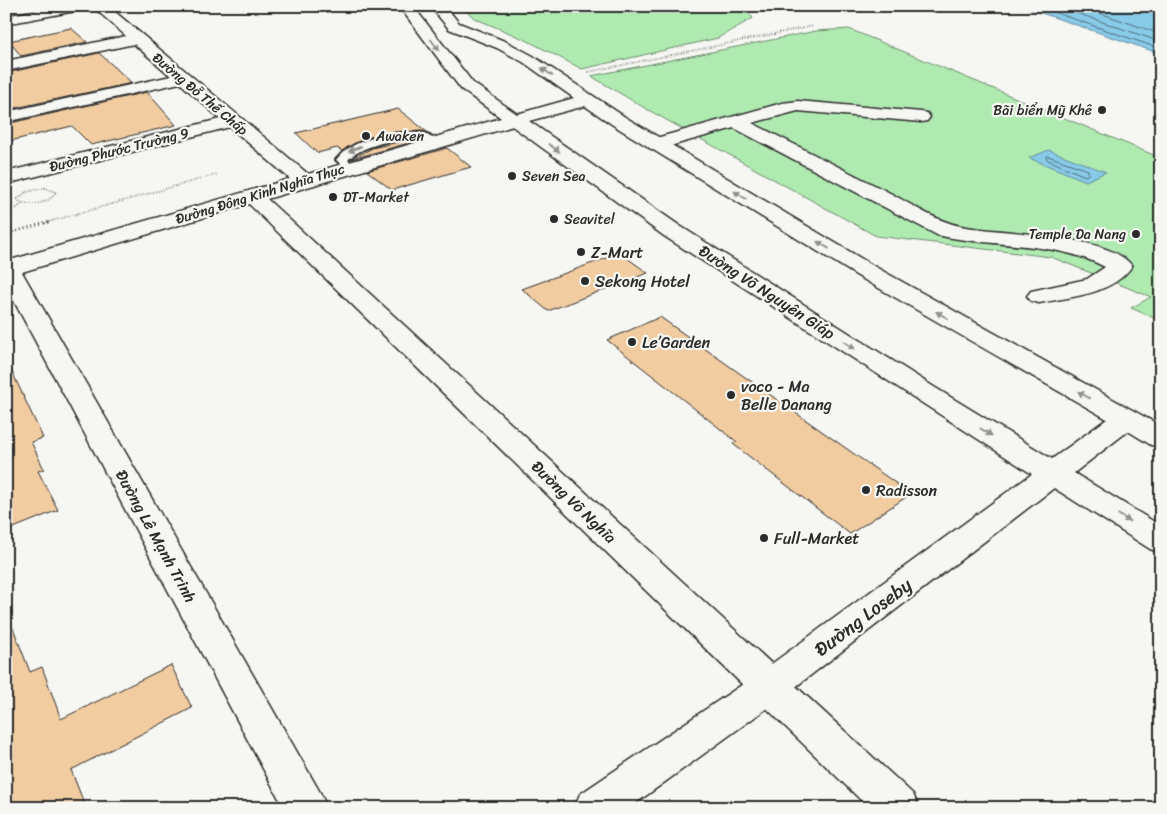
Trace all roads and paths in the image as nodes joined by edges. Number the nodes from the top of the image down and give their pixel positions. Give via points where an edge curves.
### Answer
1 (81, 6) edge
2 (99, 6) edge
3 (406, 6) edge
4 (437, 6) edge
5 (6, 20) edge
6 (814, 26) dead end
7 (135, 39) junction
8 (6, 66) edge
9 (587, 72) dead end
10 (182, 78) junction
11 (586, 100) junction
12 (6, 117) edge
13 (921, 117) dead end
14 (514, 120) junction
15 (232, 121) junction
16 (736, 122) junction
17 (656, 144) junction
18 (218, 174) dead end
19 (6, 178) edge
20 (303, 180) junction
21 (252, 196) junction
22 (24, 203) junction
23 (6, 215) edge
24 (13, 232) dead end
25 (7, 268) edge
26 (1039, 296) dead end
27 (1126, 419) junction
28 (1161, 438) edge
29 (1053, 473) junction
30 (1161, 540) edge
31 (768, 687) junction
32 (306, 808) edge
33 (595, 808) edge
34 (898, 808) edge

1 - 5 street
2 - 7 street, Đường Đỗ Thế Chấp
3 -> 14 street, Đường Võ Nguyên Giáp via 467,86
11 -> 4 street via 528,59 454,26
6 - 9 path
7 - 8 street
7 - 10 street, Đường Đỗ Thế Chấp
10 - 12 street
10 - 15 street, Đường Đỗ Thế Chấp
11 - 14 street, Đường Đông Kinh Nghĩa Thục
11 - 17 street
13 - 16 street via 798,106
14 - 20 street, Đường Đông Kinh Nghĩa Thục
14 -> 29 street, Đường Võ Nguyên Giáp via 672,231
15 - 19 street, Đường Phước Trường 9
15 - 20 street, Đường Đỗ Thế Chấp
16 - 17 street
16 - 26 street via 945,230 1070,246 1105,255 1121,266 1094,285
27 -> 17 street via 864,270
18 - 24 path
20 - 21 street, Đường Đông Kinh Nghĩa Thục
21 - 25 street, Đường Đông Kinh Nghĩa Thục
21 - 31 street, Đường Võ Nghĩa
22 - 22 path via 19,197 32,190 45,188 56,192 45,201
22 - 23 path
25 - 32 street, Đường Lê Mạnh Trinh
27 - 28 street
27 - 29 street, Đường Loseby
29 -> 30 street, Đường Võ Nguyên Giáp
29 - 31 street, Đường Loseby
31 - 33 street, Đường Loseby
31 - 34 street, Đường Võ Nghĩa

